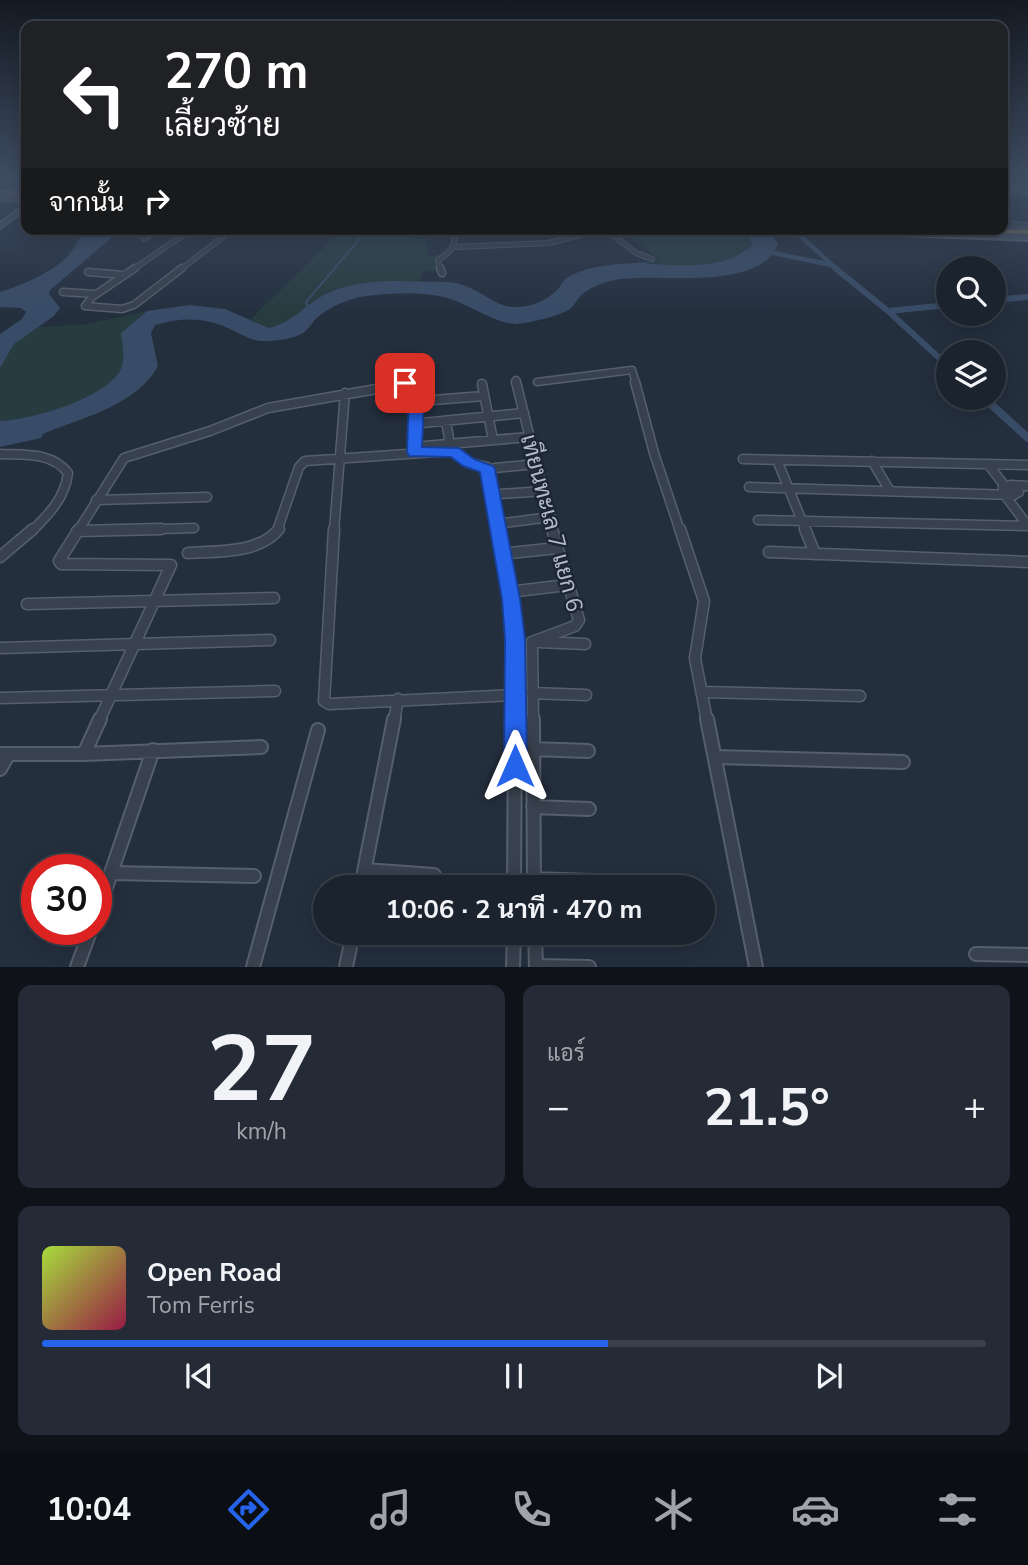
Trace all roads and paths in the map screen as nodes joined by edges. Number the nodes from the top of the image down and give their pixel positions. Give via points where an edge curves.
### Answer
1 (1008, 227) edge
2 (1008, 232) edge
3 (1008, 233) edge
4 (1028, 233) edge
5 (150, 235) edge
6 (183, 235) edge
7 (225, 235) edge
8 (453, 235) edge
9 (587, 235) edge
10 (611, 235) edge
11 (964, 235) edge
12 (1003, 235) edge
13 (1008, 235) edge
14 (144, 239) dead end
15 (455, 247) junction
16 (652, 259) dead end
17 (88, 272) dead end
18 (442, 273) dead end
19 (124, 275) junction
20 (63, 292) dead end
21 (96, 294) junction
22 (516, 380) dead end
23 (537, 382) dead end
24 (482, 384) dead end
25 (451, 389) dead end
26 (345, 393) junction
27 (484, 396) junction
28 (452, 399) junction
29 (420, 401) dead end
30 (524, 413) junction
31 (487, 417) junction
32 (446, 421) junction
33 (422, 423) dead end
34 (529, 436) junction
35 (493, 440) junction
36 (450, 444) junction
37 (425, 446) dead end
38 (414, 452) junction
39 (0, 454) edge
40 (340, 457) junction
41 (743, 459) dead end
42 (777, 460) junction
43 (872, 461) junction
44 (537, 464) junction
45 (988, 464) junction
46 (1028, 464) edge
47 (495, 468) dead end
48 (1028, 486) edge
49 (749, 487) dead end
50 (788, 488) junction
51 (545, 491) junction
52 (890, 491) junction
53 (1008, 491) junction
54 (500, 495) dead end
55 (1028, 495) edge
56 (207, 497) dead end
57 (96, 500) junction
58 (551, 517) junction
59 (758, 520) dead end
60 (802, 522) junction
61 (504, 523) dead end
62 (1027, 524) edge
63 (194, 528) dead end
64 (77, 531) junction
65 (557, 548) junction
66 (769, 552) dead end
67 (188, 553) dead end
68 (510, 553) dead end
69 (815, 554) junction
70 (0, 557) edge
71 (1028, 562) edge
72 (568, 585) junction
73 (517, 591) dead end
74 (274, 598) dead end
75 (155, 601) junction
76 (27, 604) dead end
77 (270, 640) dead end
78 (532, 642) junction
79 (135, 644) junction
80 (585, 644) dead end
81 (0, 648) edge
82 (275, 691) dead end
83 (702, 692) junction
84 (532, 693) junction
85 (111, 695) junction
86 (516, 695) junction
87 (586, 695) dead end
88 (860, 696) dead end
89 (0, 698) edge
90 (398, 699) junction
91 (318, 730) dead end
92 (261, 747) dead end
93 (532, 749) junction
94 (153, 750) junction
95 (588, 751) dead end
96 (4, 754) edge
97 (84, 754) junction
98 (715, 757) junction
99 (903, 762) dead end
100 (0, 769) edge
101 (533, 807) junction
102 (589, 809) dead end
103 (365, 870) junction
104 (113, 873) joint
105 (364, 875) edge
106 (434, 875) dead end
107 (514, 875) edge
108 (533, 875) edge
109 (254, 876) dead end
110 (85, 945) edge
111 (351, 945) edge
112 (514, 945) edge
113 (535, 945) edge
114 (976, 954) dead end
115 (1028, 955) edge
116 (536, 966) edge
117 (77, 967) edge
118 (253, 967) edge
119 (346, 967) edge
120 (513, 967) edge
121 (589, 967) edge
122 (756, 967) edge

1 - 4 highway
2 - 4 highway
3 - 4 main road
4 - 13 main road
5 - 14 street
6 - 19 street
7 - 21 street via 134,305 122,309 85,306
8 - 15 street
9 - 15 street via 554,243
10 - 16 street
11 - 12 main road
15 - 18 street via 438,260
17 - 19 street
19 - 21 street
20 - 21 street
22 - 30 street, เทียนทะเล 7 แยก 6
23 - 83 street via 632,370 654,453 704,601 695,652
24 - 27 street
25 - 28 street
26 - 38 street via 413,385
26 - 40 street
26 - 57 street via 268,408 125,458
27 - 28 street
27 - 31 street
28 - 29 street
30 - 31 street
30 - 34 street, เทียนทะเล 7 แยก 6
31 - 32 street
31 - 35 street
32 - 33 street
32 - 36 street
34 - 35 street
34 - 44 street, เทียนทะเล 7 แยก 6
35 - 36 street
36 - 37 street
38 - 40 street
38 - 86 street via 454,452 468,463 487,468 511,599
39 - 70 street via 60,460 69,476 39,526
40 - 67 street via 302,463 281,526 269,539 235,549
40 - 90 street via 324,698 329,704
41 - 42 street
42 - 43 street
42 - 50 street
43 - 45 street
43 - 52 street
44 - 47 street
44 - 51 street, เทียนทะเล 7 แยก 6
45 - 46 street
45 - 53 street
48 - 53 street
49 - 50 street
50 - 52 street
50 - 60 street
51 - 54 street
51 - 58 street, เทียนทะเล 7 แยก 6
52 - 53 street
53 - 55 street
53 - 62 street
56 - 57 street
57 - 64 street
58 - 61 street
58 - 65 street, เทียนทะเล 7 แยก 6
59 - 60 street
60 - 62 street
60 - 69 street
63 - 64 street
64 - 75 street via 60,564 170,564
65 - 68 street
65 - 72 street, เทียนทะเล 7 แยก 6
66 - 69 street
69 - 71 street
72 - 73 street
72 - 78 street, เทียนทะเล 7 แยก 6 via 578,623
74 - 75 street
75 - 76 street
75 - 79 street
77 - 79 street
78 - 80 street
78 - 84 street
79 - 81 street
79 - 85 street
82 - 85 street
83 - 88 street
83 - 98 street
84 - 87 street
84 - 93 street
85 - 89 street
85 - 97 street
86 - 90 street
86 - 107 street
90 - 103 street
91 - 118 street
92 - 94 street
93 - 95 street
93 - 101 street
94 - 97 street
94 - 104 street
96 - 97 street
96 - 100 street
98 - 99 street
98 - 122 street
101 - 102 street
101 - 108 street
103 - 105 street
103 - 106 street
104 - 109 street
110 - 117 street
111 - 119 street
112 - 120 street
113 - 116 street
114 - 115 street
116 - 121 street

